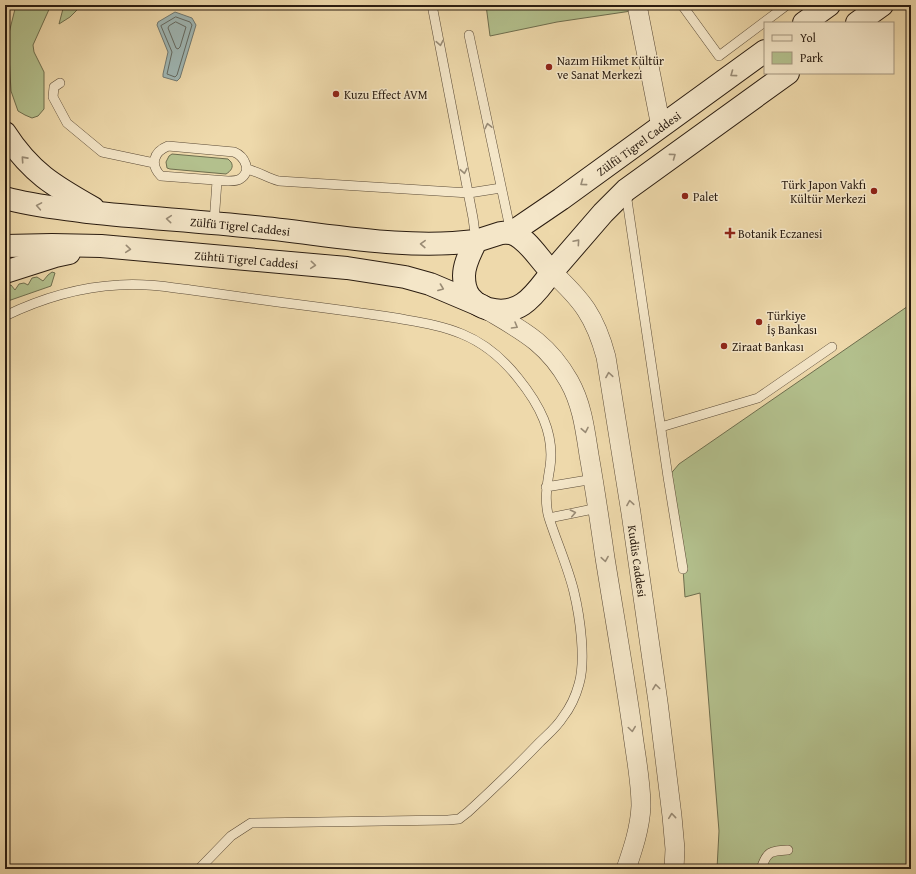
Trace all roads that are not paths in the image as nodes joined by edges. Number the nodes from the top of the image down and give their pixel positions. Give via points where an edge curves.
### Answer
1 (432, 5) edge
2 (637, 5) edge
3 (682, 5) edge
4 (787, 5) edge
5 (828, 5) edge
6 (882, 5) edge
7 (764, 22) edge
8 (764, 22) edge
9 (805, 22) edge
10 (858, 22) edge
11 (469, 35) dead end
12 (764, 52) edge
13 (787, 74) edge
14 (60, 83) dead end
15 (661, 127) junction
16 (5, 133) edge
17 (154, 163) junction
18 (246, 169) junction
19 (217, 181) junction
20 (501, 188) junction
21 (626, 190) junction
22 (468, 193) junction
23 (5, 198) edge
24 (101, 213) junction
25 (214, 223) junction
26 (511, 233) junction
27 (476, 241) junction
28 (5, 246) edge
29 (98, 246) junction
30 (5, 272) edge
31 (552, 272) junction
32 (482, 306) junction
33 (5, 316) edge
34 (832, 347) dead end
35 (661, 428) junction
36 (594, 479) junction
37 (546, 487) junction
38 (598, 508) junction
39 (549, 518) junction
40 (684, 569) dead end
41 (675, 849) junction
42 (633, 850) junction
43 (788, 850) dead end
44 (199, 869) edge
45 (626, 869) edge
46 (641, 869) edge
47 (664, 869) edge
48 (674, 869) edge
49 (761, 869) edge

1 -> 22 lane
2 - 15 street
3 - 7 lane via 719,56
4 - 8 lane
5 - 9 main road
6 - 10 main road
20 -> 11 lane
12 -> 15 main road, Zülfü Tigrel Caddesi
21 -> 13 main road
14 - 17 lane via 54,87 52,94 66,121 96,148 108,154
15 -> 26 main road, Zülfü Tigrel Caddesi
24 -> 16 main road via 48,181 25,160
17 - 18 lane via 157,154 168,146 234,152 244,158
17 - 19 lane via 161,176
18 - 19 lane via 241,179
18 - 22 lane via 279,181
19 - 25 lane
20 - 22 lane
20 - 26 lane
31 -> 21 main road
21 - 35 lane
22 - 27 lane
24 -> 23 main road, Zülfü Tigrel Caddesi via 42,206
25 -> 24 main road, Zülfü Tigrel Caddesi
27 -> 25 main road, Zülfü Tigrel Caddesi via 431,245 396,243
26 - 27 main road via 501,233
26 - 31 main road via 535,251
27 - 32 main road via 466,263 465,285 469,296
28 - 29 main road, Zühtü Tigrel Caddesi
29 - 30 main road
29 -> 32 main road, Zühtü Tigrel Caddesi via 347,268 405,277 446,290
31 - 32 main road via 523,304 515,308 504,311
41 -> 31 street, Kudüs Caddesi via 632,513 606,357 601,337 589,312
32 -> 36 street via 526,332 543,346 562,370 578,401
33 - 37 lane via 70,293 120,284 164,286 378,315 425,323 460,333 478,342 504,362 536,402 547,426 551,444
34 - 35 lane via 758,398
35 - 40 lane
36 - 37 lane
36 - 38 street
37 - 39 lane
39 -> 38 lane
38 -> 42 street via 640,790 641,808
39 - 44 lane via 574,592 582,651 581,667 573,700 563,718 530,752 459,819 251,823 231,836
41 - 47 street
41 - 48 street, Kudüs Caddesi
42 - 45 street
42 - 46 street
43 - 49 lane via 769,853

